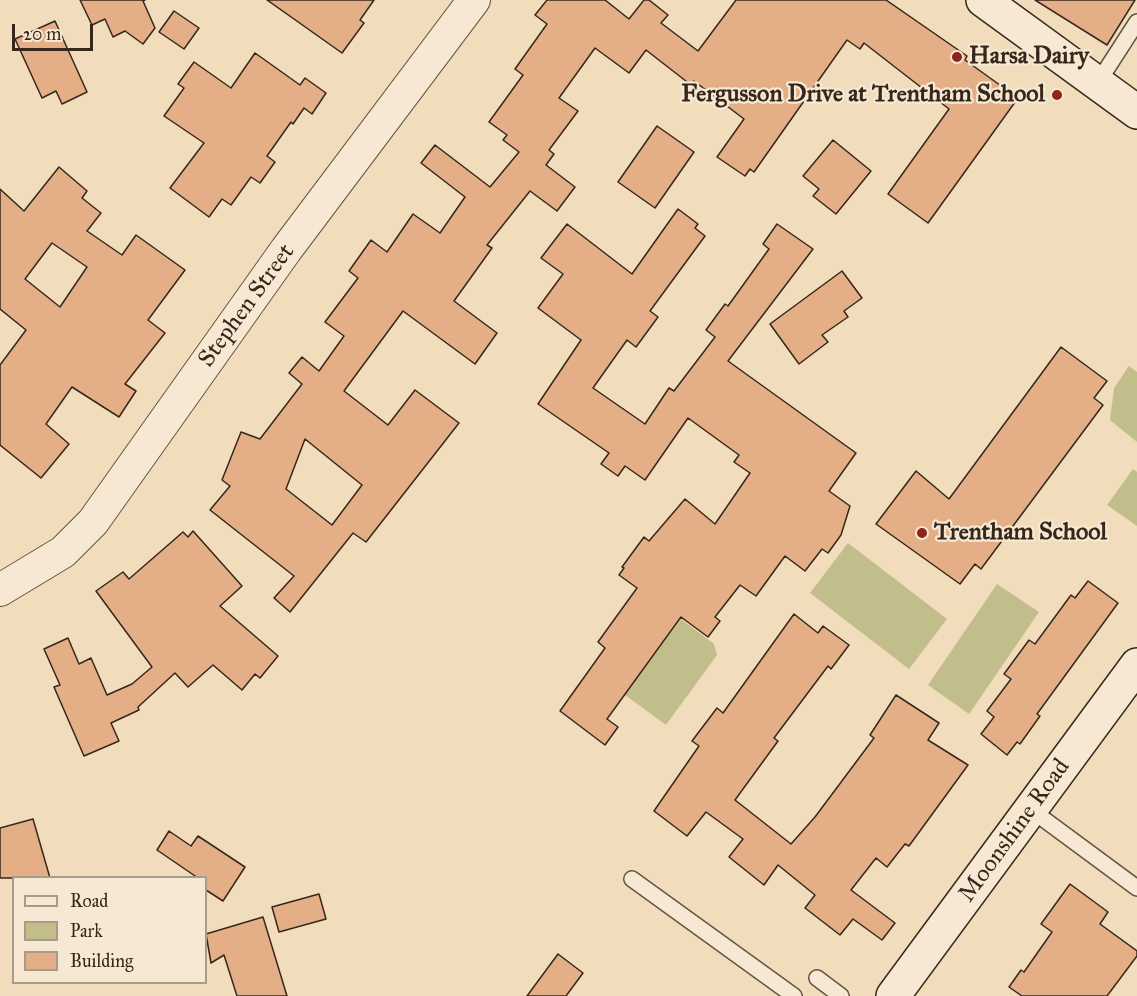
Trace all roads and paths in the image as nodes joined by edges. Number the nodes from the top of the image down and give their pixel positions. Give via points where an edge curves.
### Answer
1 (474, 0) edge
2 (982, 0) edge
3 (1137, 22) edge
4 (1097, 84) junction
5 (1137, 112) edge
6 (0, 590) edge
7 (1137, 665) edge
8 (1030, 809) junction
9 (632, 879) dead end
10 (1137, 888) edge
11 (817, 978) dead end
12 (794, 996) edge
13 (841, 996) edge
14 (893, 996) edge

1 - 6 street, Stephen Street via 286,250 93,522 63,552
2 - 4 street
3 - 4 lane
4 - 5 street
7 - 8 street, Moonshine Road
8 - 10 lane
8 - 14 street, Moonshine Road
9 - 12 lane
11 - 13 lane

